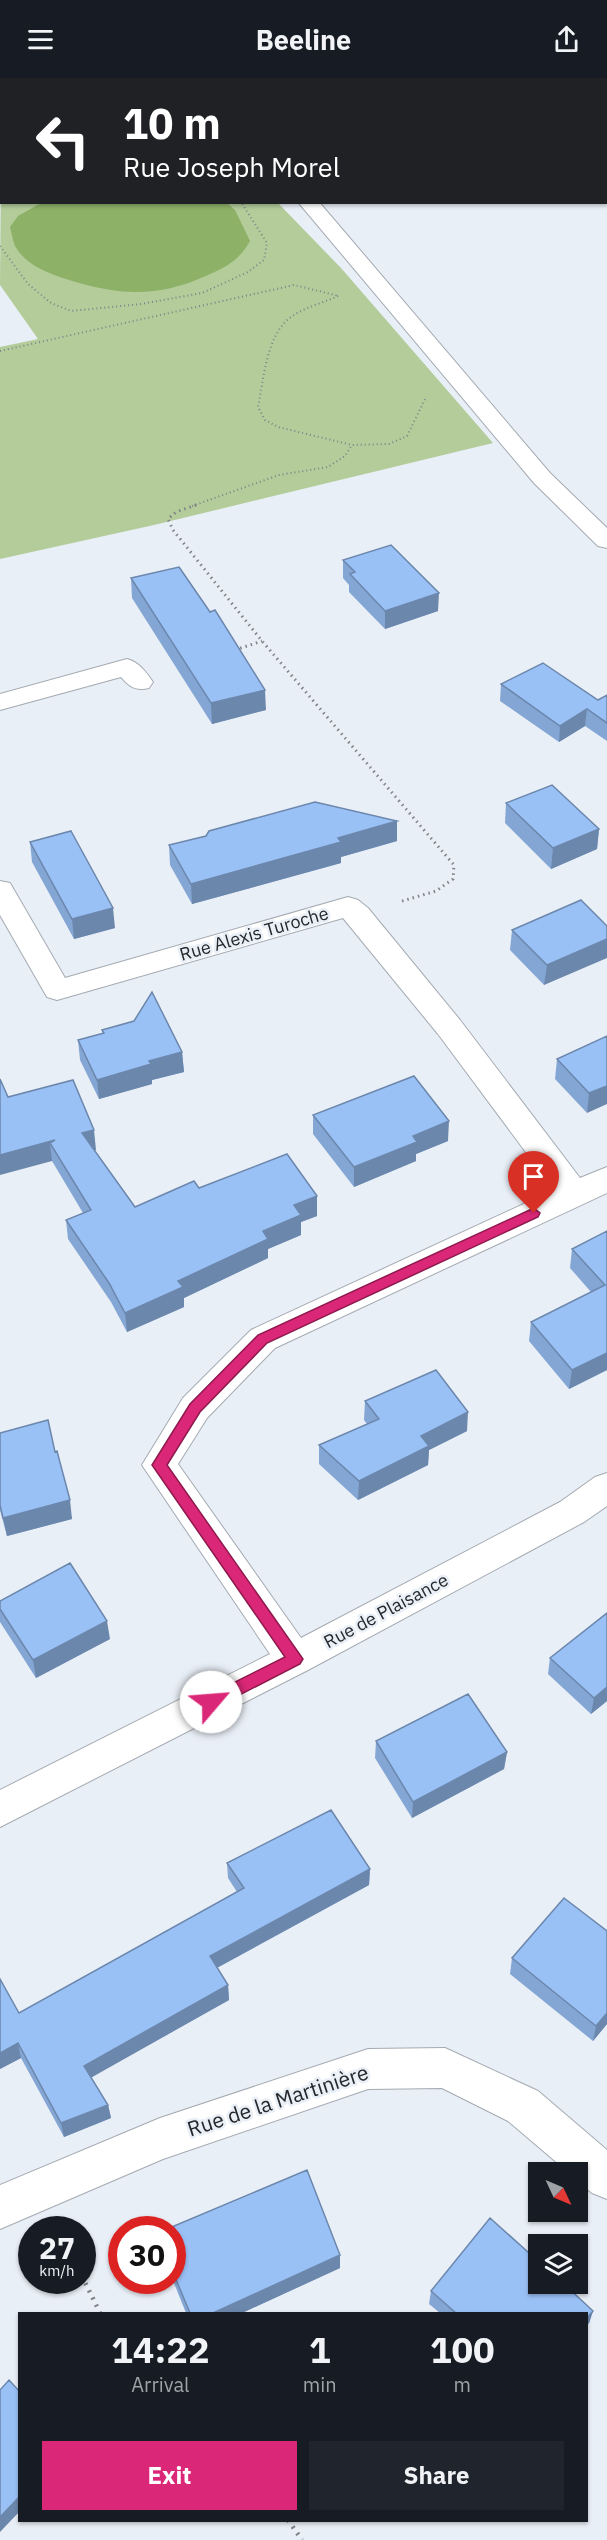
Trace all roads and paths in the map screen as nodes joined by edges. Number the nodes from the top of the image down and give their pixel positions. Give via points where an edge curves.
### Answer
1 (243, 204) edge
2 (310, 204) edge
3 (0, 246) edge
4 (338, 296) junction
5 (347, 304) dead end
6 (0, 351) edge
7 (430, 389) dead end
8 (352, 445) junction
9 (607, 542) edge
10 (262, 640) junction
11 (229, 652) edge
12 (140, 682) dead end
13 (0, 702) edge
14 (0, 890) edge
15 (358, 915) junction
16 (607, 1179) edge
17 (576, 1194) junction
18 (607, 1487) edge
19 (295, 1659) junction
20 (0, 1809) edge
21 (607, 2178) edge
22 (0, 2206) edge
23 (91, 2294) edge
24 (100, 2312) edge
25 (289, 2522) edge
26 (302, 2540) edge

1 - 3 path via 267,243 264,260 248,272 202,293 182,297 71,311 51,303 28,284
2 - 9 street via 542,478
4 - 5 path
4 - 6 path via 294,285
4 - 8 path via 290,318 282,328 274,341 258,407 265,420 278,427
7 - 8 path via 407,436 389,444
8 - 10 path via 345,456 328,466 279,475 176,512 168,519
10 - 11 path
10 - 15 path via 454,865 453,879 436,891
12 - 13 street via 127,667
14 - 15 street, Rue Alexis Turoche via 57,990 348,907
15 - 17 street
16 - 17 street
17 - 19 street via 262,1339 195,1408 159,1465
18 - 19 street, Rue de Plaisance via 572,1512
19 - 20 street, Rue de Plaisance
21 - 22 street, Rue de la Martinière via 523,2106 445,2068 368,2068 160,2139
23 - 24 path
25 - 26 path

